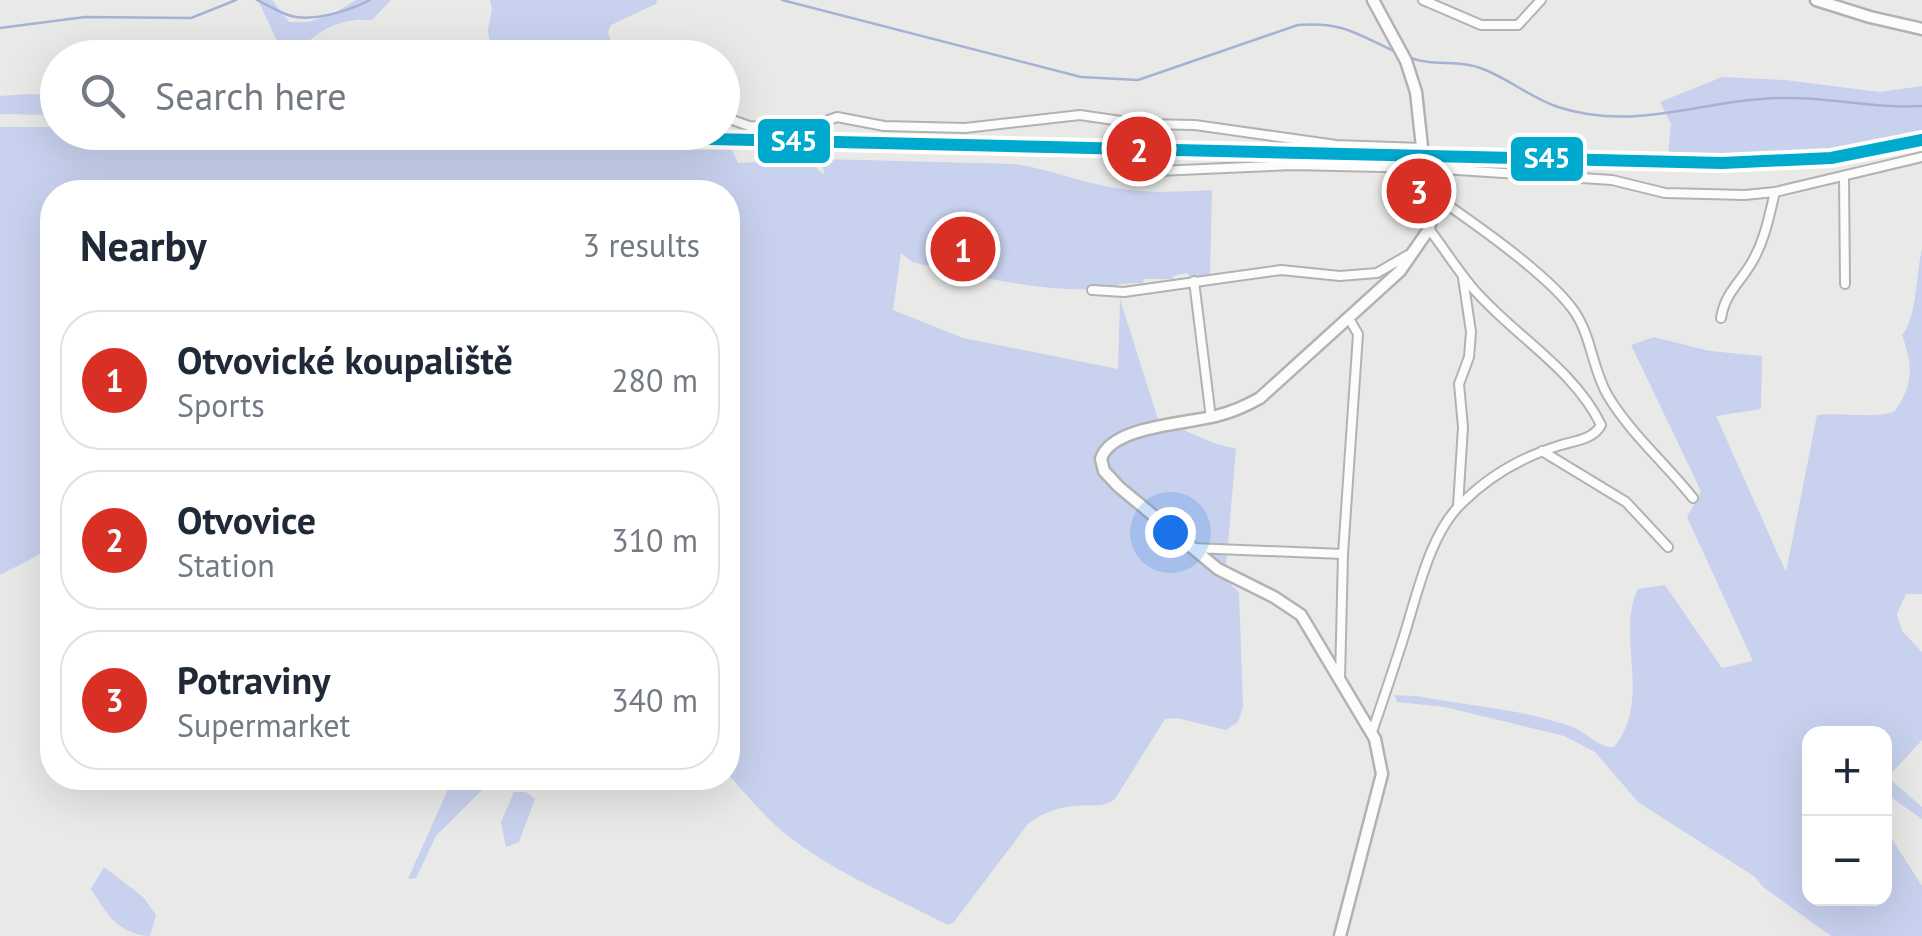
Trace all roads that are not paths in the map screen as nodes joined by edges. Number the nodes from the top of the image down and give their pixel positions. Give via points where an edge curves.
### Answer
1 (1373, 0) edge
2 (1423, 0) edge
3 (1541, 0) edge
4 (1816, 0) edge
5 (1922, 29) edge
6 (740, 123) edge
7 (1422, 148) junction
8 (1922, 157) edge
9 (1427, 168) junction
10 (1157, 170) dead end
11 (1844, 176) junction
12 (1775, 192) junction
13 (1436, 198) junction
14 (1429, 228) junction
15 (1412, 252) junction
16 (1463, 275) junction
17 (1194, 282) junction
18 (1845, 284) dead end
19 (1092, 290) dead end
20 (1348, 316) junction
21 (1721, 318) dead end
22 (1211, 418) junction
23 (1542, 451) junction
24 (1693, 498) dead end
25 (1458, 506) junction
26 (1668, 547) dead end
27 (1192, 548) junction
28 (1342, 554) junction
29 (1340, 680) junction
30 (1372, 732) junction
31 (1340, 936) edge

1 - 7 street via 1406,61
2 - 3 street via 1489,27 1518,25
4 - 5 street
6 - 7 street via 804,129 836,117 965,128 1080,116 1336,145
7 - 9 street
8 - 11 street
9 - 10 street
9 - 12 street via 1612,180 1665,193
9 - 13 street
11 - 12 street
11 - 18 street
12 - 21 street via 1764,236 1724,298
13 - 14 street
13 - 24 street via 1572,308 1610,399
14 - 15 street
14 - 16 street
15 - 17 street via 1377,273 1281,270
15 - 20 street
16 - 23 street via 1593,408 1597,432
16 - 25 street via 1471,332 1458,384
17 - 19 street
17 - 22 street
20 - 22 street via 1260,398
20 - 28 street via 1358,334
22 - 27 street via 1124,436 1101,459 1119,487
23 - 25 street via 1490,478
23 - 26 street via 1626,502
25 - 30 street via 1420,581
27 - 28 street
27 - 29 street via 1301,615
28 - 29 street
29 - 30 street
30 - 31 street via 1382,774

